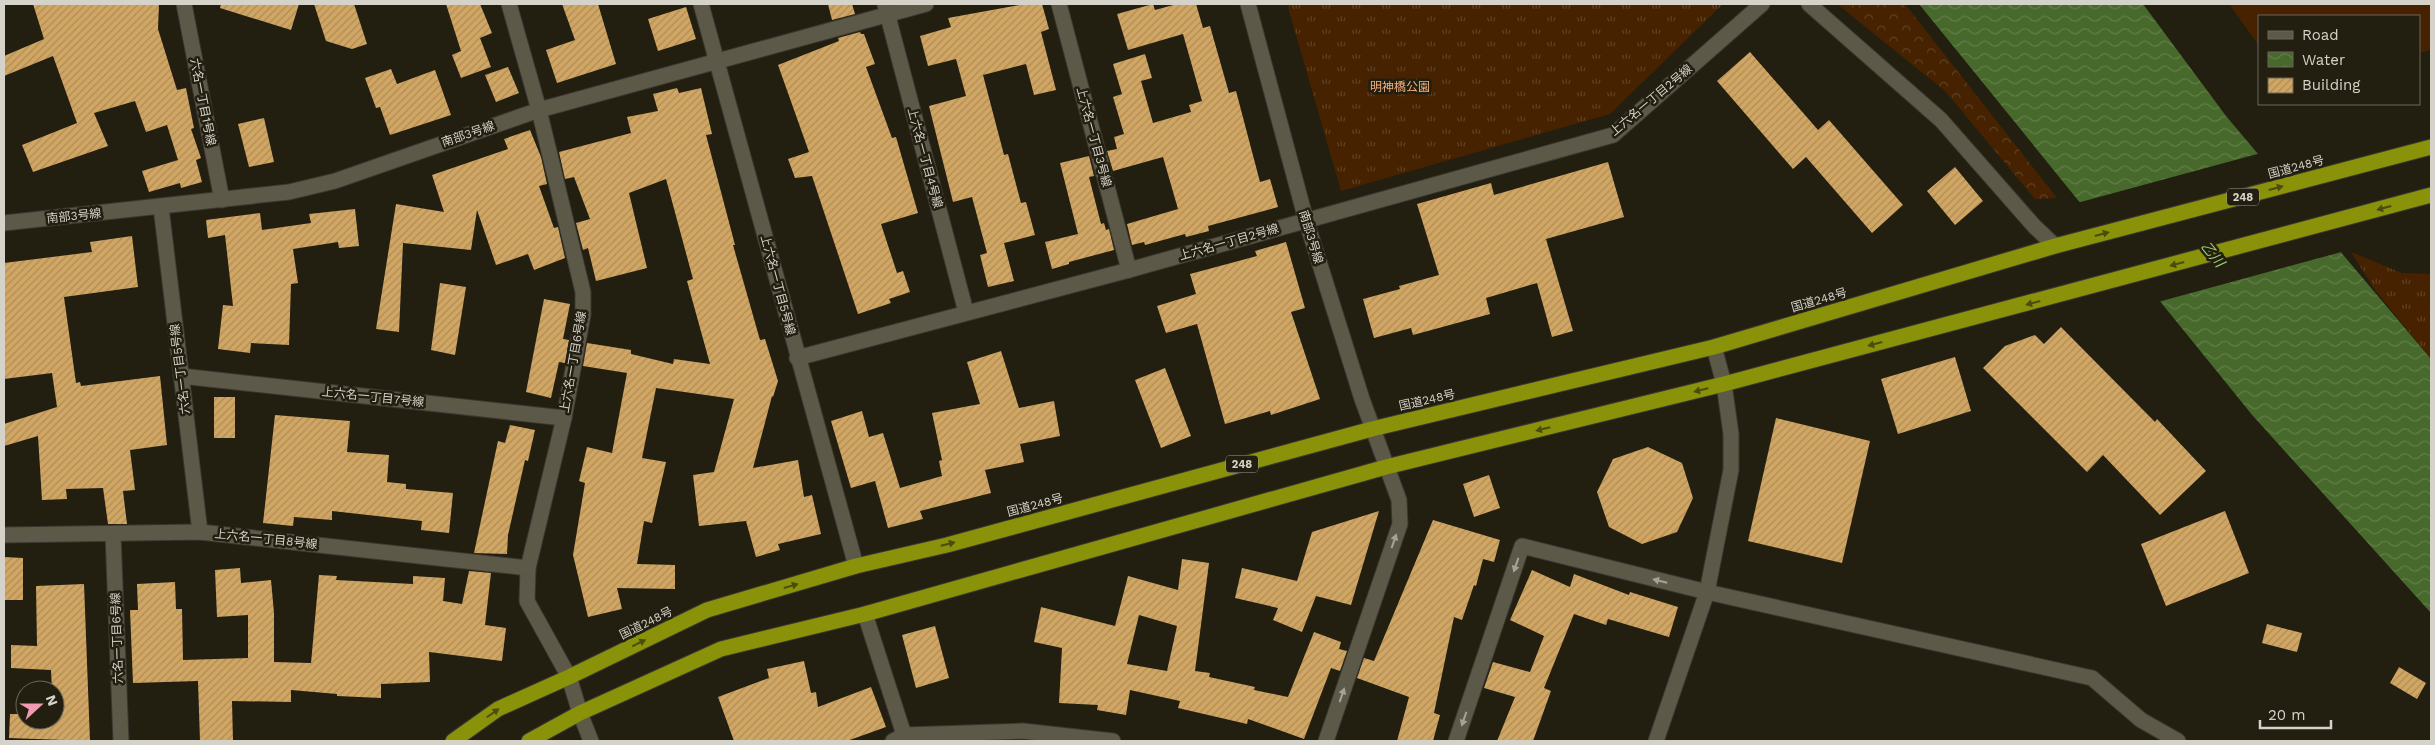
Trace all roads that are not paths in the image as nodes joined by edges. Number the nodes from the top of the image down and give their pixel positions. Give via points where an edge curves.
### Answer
1 (184, 4) edge
2 (509, 4) edge
3 (701, 4) edge
4 (926, 4) edge
5 (1059, 4) edge
6 (1248, 4) edge
7 (1762, 4) edge
8 (1809, 4) edge
9 (886, 9) edge
10 (717, 60) junction
11 (538, 110) junction
12 (2431, 147) edge
13 (2431, 195) edge
14 (222, 200) junction
15 (161, 207) junction
16 (1306, 220) junction
17 (4, 223) edge
18 (2055, 246) junction
19 (1129, 270) junction
20 (966, 312) junction
21 (1714, 347) junction
22 (798, 358) junction
23 (181, 376) junction
24 (1724, 384) junction
25 (564, 418) junction
26 (1372, 429) junction
27 (1386, 467) junction
28 (200, 532) junction
29 (113, 534) junction
30 (4, 535) edge
31 (856, 566) junction
32 (528, 568) junction
33 (1707, 592) junction
34 (865, 614) junction
35 (569, 677) junction
36 (580, 714) junction
37 (901, 739) edge
38 (121, 741) edge
39 (453, 741) edge
40 (529, 741) edge
41 (591, 741) edge
42 (1113, 741) edge
43 (1326, 741) edge
44 (1456, 741) edge
45 (1656, 741) edge
46 (2178, 741) edge

1 - 14 street, 六名一丁目1号線
2 - 11 street, 上六名一丁目6号線
3 - 10 street, 上六名一丁目5号線
4 - 9 street, 南部3号線
5 - 19 street, 上六名一丁目3号線
6 - 16 street, 南部3号線
7 - 16 street, 上六名一丁目2号線 via 1613,135
8 - 18 street via 1941,120
9 - 10 street, 南部3号線
9 - 20 street, 上六名一丁目4号線
10 - 11 street, 南部3号線
10 - 22 street, 上六名一丁目5号線
11 - 14 street, 南部3号線 via 335,181 290,192
11 - 25 street, 上六名一丁目6号線 via 583,292 583,315
18 -> 12 highway, 国道248号 / 248
13 -> 24 highway
14 - 15 street, 南部3号線
15 - 17 street, 南部3号線
15 - 23 street, 六名一丁目5号線
16 - 19 street, 上六名一丁目2号線
16 - 26 street, 南部3号線
18 - 21 highway, 国道248号 / 248
19 - 20 street, 上六名一丁目2号線
20 - 22 street, 上六名一丁目2号線
21 - 24 street
21 - 26 highway, 国道248号 / 248
22 - 31 street, 上六名一丁目5号線
23 - 25 street, 上六名一丁目7号線
23 - 28 street, 六名一丁目5号線
24 -> 27 highway
24 - 33 street via 1731,434 1731,470
25 - 32 street, 上六名一丁目6号線
26 - 27 street, 南部3号線
31 -> 26 highway, 国道248号 / 248 via 947,545
27 - 34 highway
43 -> 27 street, 南部3号線 via 1400,524 1399,500
28 - 29 street, 上六名一丁目8号線
28 - 32 street, 上六名一丁目8号線
29 - 30 street, 上六名一丁目8号線
29 - 38 street, 六名一丁目6号線
35 -> 31 highway, 国道248号 / 248 via 707,610
32 - 35 street, 上六名一丁目6号線 via 527,600
33 -> 44 street via 1522,546
33 - 45 street
33 - 46 street via 2092,678 2141,720
34 - 36 highway via 721,649
34 - 37 street
35 - 36 street, 上六名一丁目6号線
39 -> 35 highway, 国道248号 / 248 via 498,709
36 - 40 highway
36 - 41 street, 上六名一丁目6号線
37 - 42 street via 1023,731

